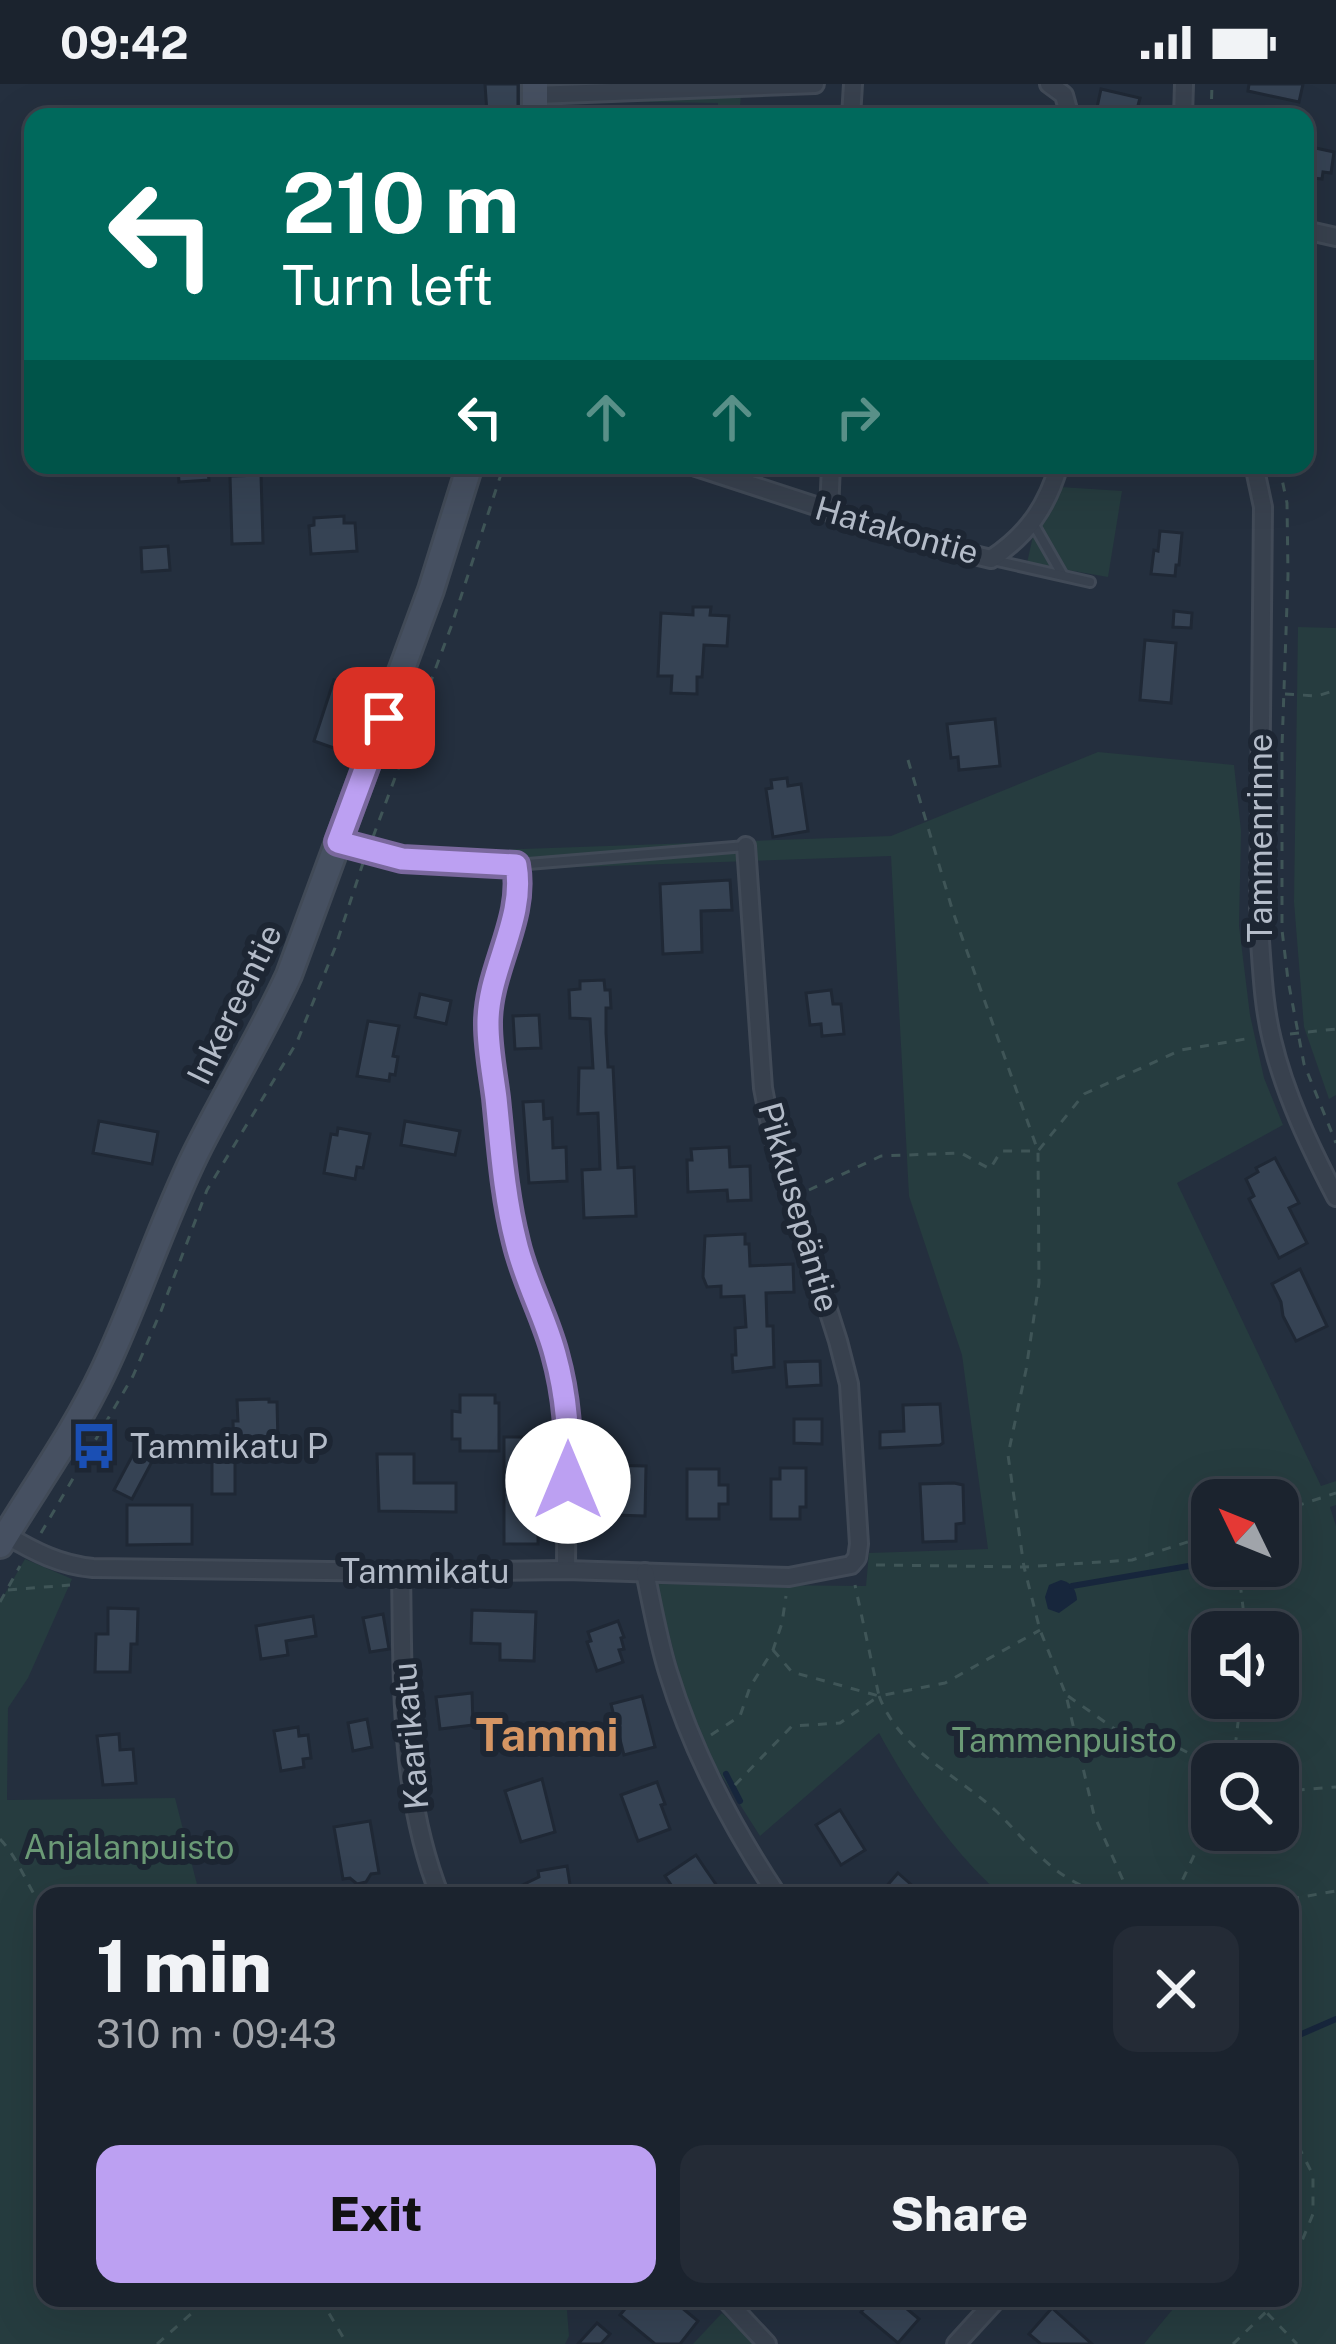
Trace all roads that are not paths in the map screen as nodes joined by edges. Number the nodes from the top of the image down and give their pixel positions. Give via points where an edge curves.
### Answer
1 (814, 84) edge
2 (1049, 84) edge
3 (536, 99) edge
4 (1068, 108) edge
5 (467, 474) edge
6 (717, 474) edge
7 (831, 474) edge
8 (1056, 474) edge
9 (1256, 474) edge
10 (829, 512) junction
11 (1033, 524) junction
12 (991, 560) junction
13 (1063, 576) junction
14 (1090, 582) dead end
15 (338, 842) junction
16 (746, 846) joint
17 (516, 865) junction
18 (1336, 1197) edge
19 (3, 1540) edge
20 (851, 1565) joint
21 (566, 1570) junction
22 (401, 1572) junction
23 (645, 1572) junction
24 (437, 1887) edge
25 (772, 1887) edge
26 (732, 2307) edge
27 (990, 2307) edge
28 (767, 2344) edge
29 (956, 2344) edge

1 - 3 street
2 - 4 street
5 - 15 street, Inkereentie
6 - 10 street, Hatakontie
7 - 10 street
8 - 11 street, Hatakontie
9 - 18 street, Tammenrinne via 1264,571 1259,927 1270,1035
10 - 12 street, Hatakontie
11 - 12 street, Hatakontie
11 - 13 lane
12 - 13 lane
13 - 14 lane
15 - 17 lane via 402,859
15 - 19 street, Inkereentie via 289,975 195,1156 101,1376
16 - 17 lane
16 - 20 street, Pikkusepäntie via 771,1130 848,1384 860,1544
17 - 21 street via 520,884 488,1025 515,1238 567,1412
19 - 22 street, Tammikatu via 93,1568
20 - 23 street, Tammikatu via 789,1577
21 - 22 street, Tammikatu
21 - 23 street, Tammikatu
22 - 24 street, Kaarikatu via 406,1745
23 - 25 street via 694,1743
26 - 28 street
27 - 29 street

